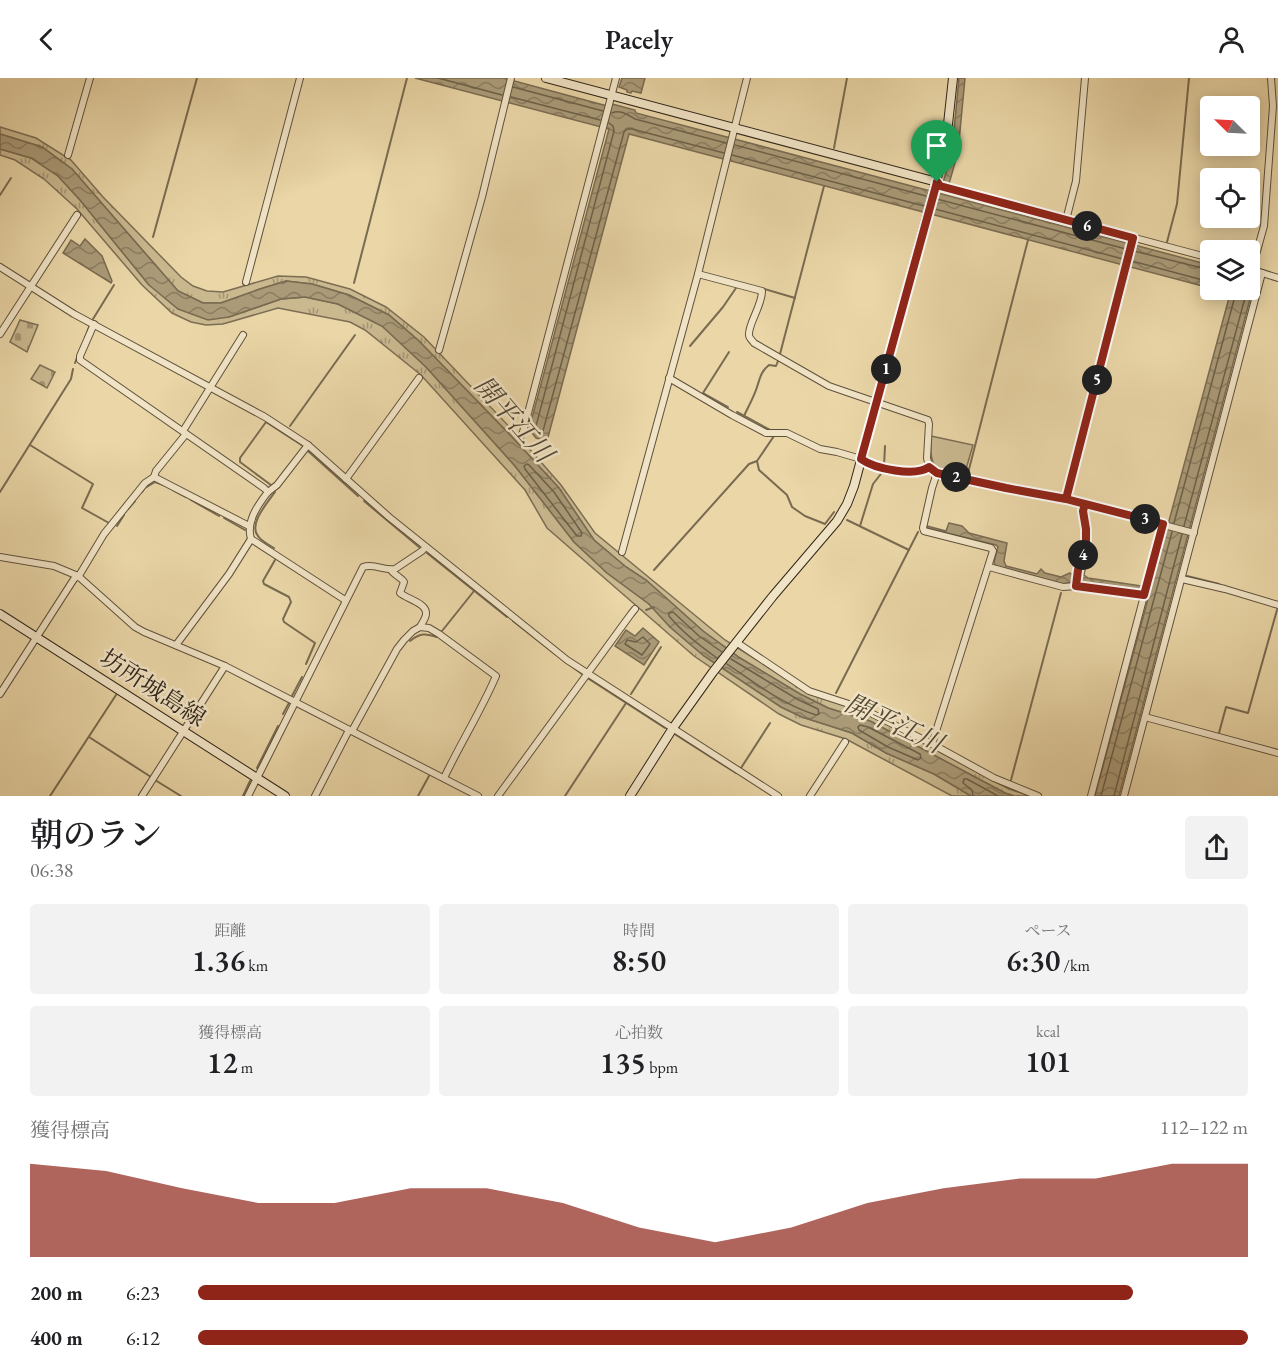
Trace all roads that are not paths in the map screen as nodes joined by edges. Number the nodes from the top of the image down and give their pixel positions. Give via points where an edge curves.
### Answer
1 (90, 78) edge
2 (300, 78) edge
3 (511, 78) edge
4 (546, 78) edge
5 (616, 78) edge
6 (747, 78) edge
7 (952, 78) edge
8 (1085, 78) edge
9 (1271, 78) edge
10 (612, 95) junction
11 (1275, 106) edge
12 (734, 133) junction
13 (69, 155) dead end
14 (936, 186) junction
15 (77, 214) dead end
16 (1066, 220) junction
17 (1260, 240) edge
18 (1133, 241) junction
19 (1200, 256) edge
20 (0, 267) edge
21 (1262, 273) joint
22 (698, 274) junction
23 (1278, 278) edge
24 (246, 282) dead end
25 (30, 287) junction
26 (94, 324) junction
27 (0, 334) edge
28 (243, 335) dead end
29 (439, 350) dead end
30 (419, 378) dead end
31 (669, 378) junction
32 (210, 387) junction
33 (877, 402) junction
34 (184, 433) junction
35 (521, 436) dead end
36 (308, 445) junction
37 (861, 459) junction
38 (929, 467) junction
39 (937, 473) junction
40 (154, 477) junction
41 (346, 479) junction
42 (268, 492) junction
43 (1066, 499) junction
44 (1085, 504) junction
45 (1163, 524) junction
46 (249, 526) junction
47 (1194, 533) junction
48 (251, 539) junction
49 (426, 547) junction
50 (622, 552) dead end
51 (0, 557) edge
52 (989, 567) junction
53 (391, 570) junction
54 (78, 576) junction
55 (1182, 579) junction
56 (1076, 585) junction
57 (1144, 595) junction
58 (345, 600) junction
59 (1278, 605) edge
60 (636, 609) dead end
61 (0, 614) edge
62 (420, 627) junction
63 (37, 637) junction
64 (735, 644) junction
65 (177, 645) junction
66 (225, 666) junction
67 (587, 674) junction
68 (0, 694) edge
69 (295, 702) junction
70 (1145, 717) junction
71 (673, 728) junction
72 (351, 730) junction
73 (183, 731) junction
74 (845, 742) dead end
75 (932, 744) junction
76 (1278, 753) edge
77 (257, 778) junction
78 (444, 778) junction
79 (142, 796) edge
80 (248, 796) edge
81 (285, 796) edge
82 (315, 796) edge
83 (478, 796) edge
84 (498, 796) edge
85 (630, 796) edge
86 (778, 796) edge
87 (810, 796) edge
88 (1038, 796) edge
89 (1091, 796) edge
90 (1124, 796) edge

1 - 13 street
2 - 24 street
3 - 29 street
4 - 10 street
5 - 10 street
6 - 12 street
7 - 14 street
8 - 16 street via 1076,181
9 - 11 street
10 - 12 street
10 - 35 street
11 - 17 street
12 - 14 street
12 - 22 street
14 - 16 street
14 - 33 street
15 - 25 street
16 - 18 street
18 - 19 street
18 - 43 street
20 - 25 street
21 - 23 street
21 - 47 street
22 - 31 street
22 - 33 street via 762,291 749,333 754,343 819,381
25 - 26 street
25 - 27 street
26 - 32 street
26 - 34 street via 80,360
28 - 32 street
30 - 41 street
31 - 37 street via 766,433 787,433 820,449
31 - 50 street
32 - 34 street
32 - 36 street
33 - 37 street
33 - 38 street via 928,420
34 - 40 street
34 - 42 street
36 - 41 street
36 - 42 street via 278,485
37 - 38 street via 891,470 919,471
37 - 64 street via 854,486 837,521
38 - 39 street
39 - 43 street
39 - 52 street via 924,530 992,548
40 - 46 street
40 - 54 street via 105,534
41 - 49 street
42 - 46 street
43 - 44 street
44 - 45 street
44 - 56 street via 1086,547
45 - 47 street
45 - 57 street
46 - 48 street
47 - 55 street
48 - 58 street
48 - 65 street
49 - 53 street
49 - 67 street
51 - 54 street via 54,566
52 - 56 street via 1062,587
52 - 75 street
53 - 58 street via 366,565
53 - 62 street via 404,582 402,596 424,606 426,615
54 - 63 street
54 - 65 street via 135,627
55 - 59 street
55 - 70 street
56 - 57 street
57 - 89 street
58 - 69 street
60 - 67 street
61 - 63 street, 坊所城島線
62 - 72 street via 397,649
62 - 78 street via 439,634 496,676
63 - 68 street
63 - 73 street, 坊所城島線
64 - 71 street
64 - 75 street via 809,691 861,708
65 - 66 street
66 - 69 street
66 - 73 street
67 - 71 street
67 - 84 street
69 - 72 street
69 - 77 street
70 - 76 street
70 - 90 street
71 - 85 street
71 - 86 street
72 - 78 street
72 - 82 street
73 - 77 street, 坊所城島線
73 - 79 street
74 - 87 street
75 - 88 street via 994,778
77 - 80 street
77 - 81 street, 坊所城島線
78 - 83 street

